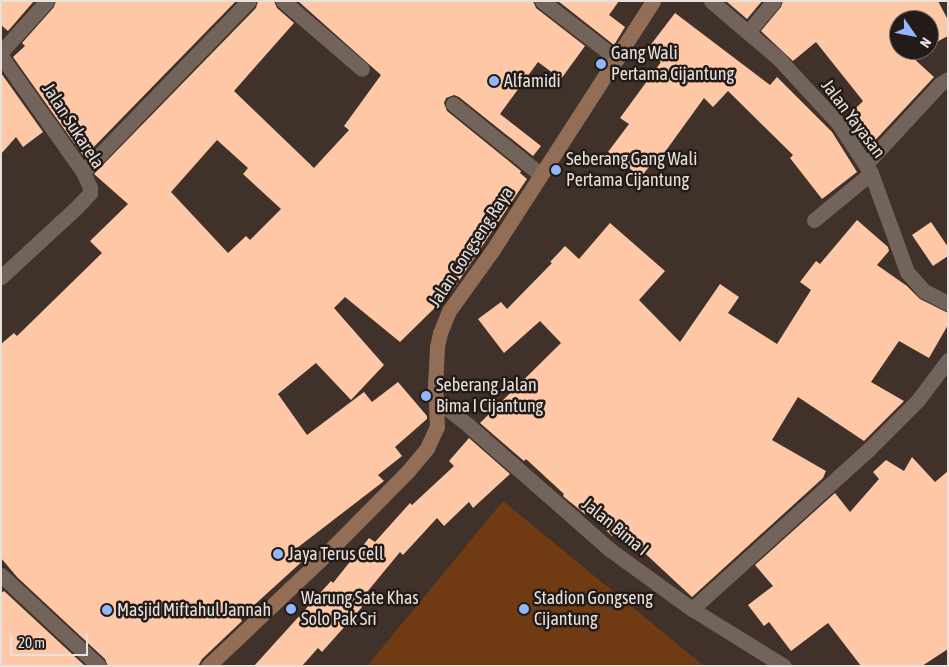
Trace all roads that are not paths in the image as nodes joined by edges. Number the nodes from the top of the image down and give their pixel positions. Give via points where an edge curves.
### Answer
1 (47, 1) edge
2 (249, 1) edge
3 (283, 1) edge
4 (542, 1) edge
5 (654, 1) edge
6 (711, 1) edge
7 (774, 1) edge
8 (748, 32) junction
9 (1, 54) edge
10 (618, 59) junction
11 (362, 69) dead end
12 (948, 79) edge
13 (453, 104) dead end
14 (869, 169) junction
15 (83, 172) junction
16 (541, 175) junction
17 (814, 220) dead end
18 (1, 277) edge
19 (948, 304) edge
20 (948, 360) edge
21 (436, 399) junction
22 (1, 575) edge
23 (692, 609) junction
24 (99, 666) edge
25 (208, 666) edge
26 (784, 666) edge

1 - 9 street
2 - 15 street
3 - 11 street
4 - 10 street
5 - 10 street, Jalan Gongseng Raya
6 - 8 street, Jalan Yayasan
7 - 8 street
8 - 14 street, Jalan Yayasan via 826,108
9 - 15 street, Jalan Sukarela
10 - 16 street, Jalan Gongseng Raya
12 - 14 street via 940,84
13 - 16 street
14 - 17 street
14 - 19 street, Jalan Yayasan via 907,272 924,290
15 - 18 street, Jalan Sukarela via 90,188 86,197
16 - 21 street, Jalan Gongseng Raya via 448,311 437,347
20 - 23 street via 918,400 868,450
21 - 23 street, Jalan Bima I via 609,549
21 - 25 street, Jalan Gongseng Raya via 437,427 421,457 319,561
22 - 24 street
23 - 26 street, Jalan Bima I

